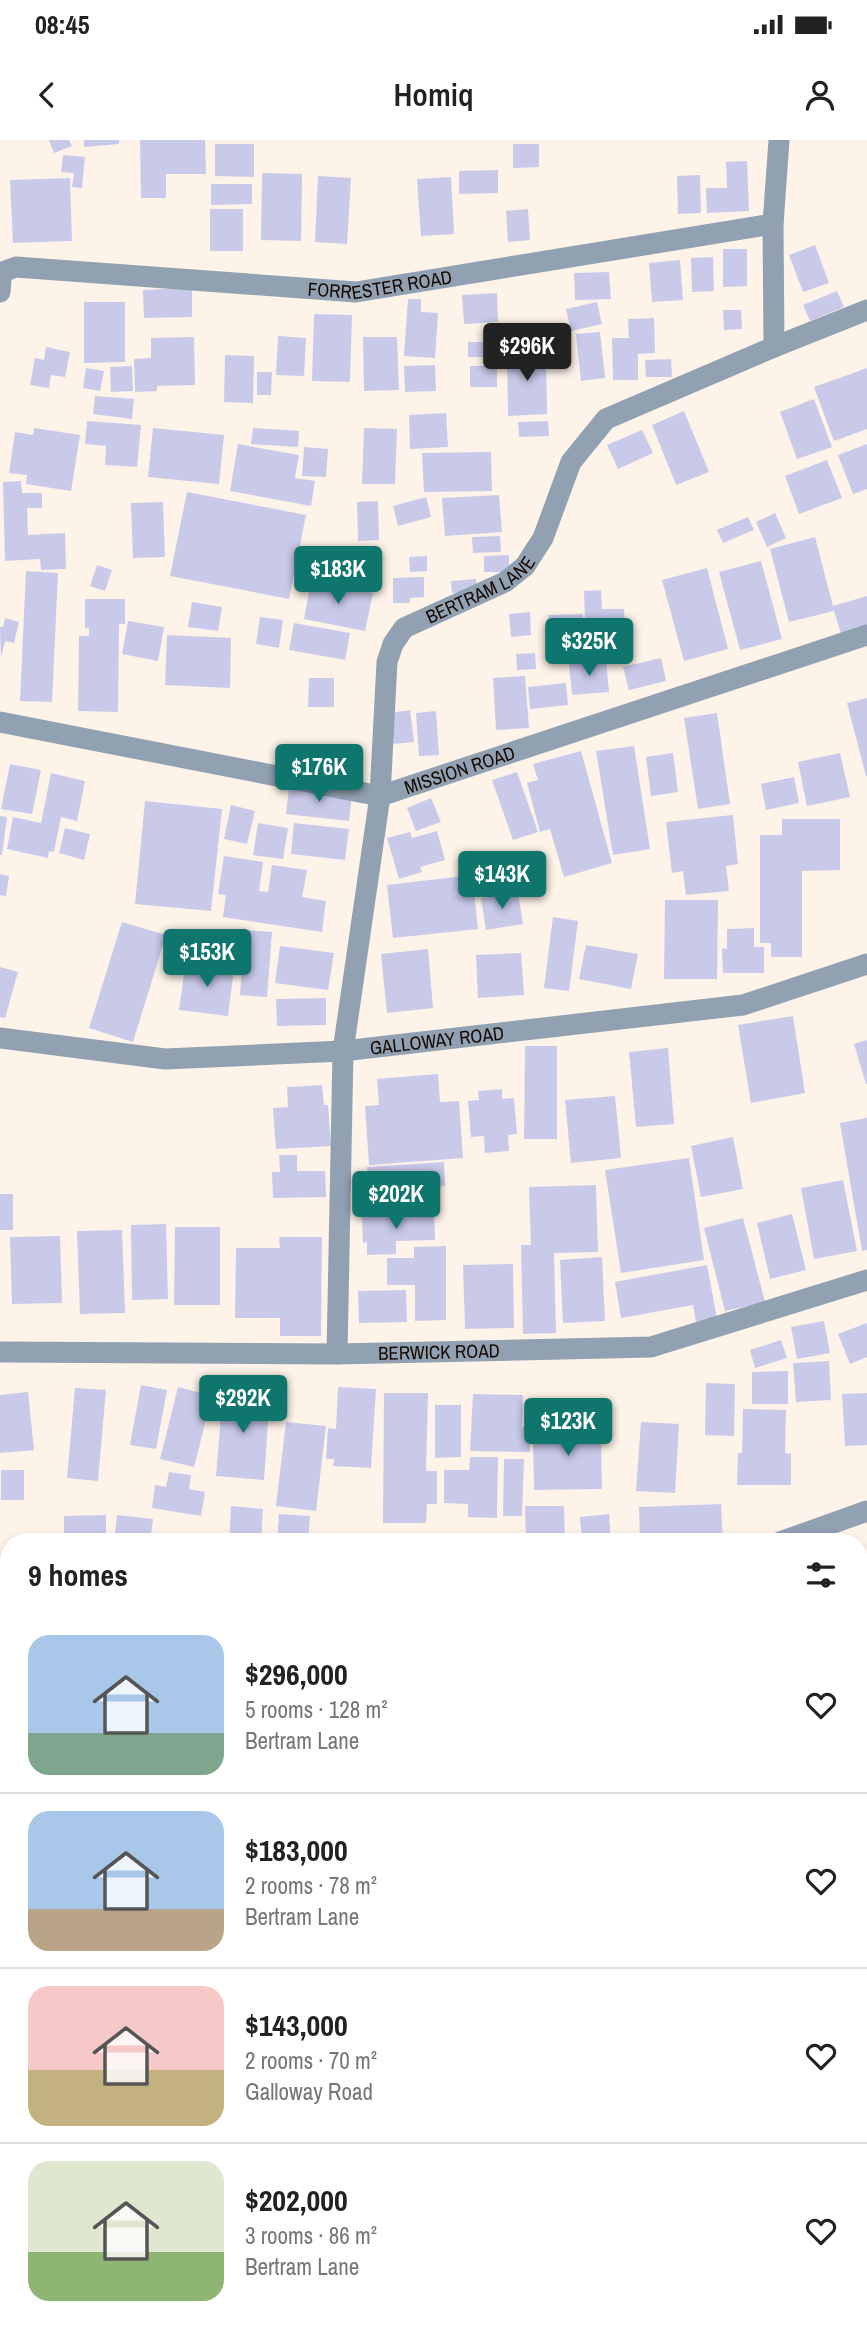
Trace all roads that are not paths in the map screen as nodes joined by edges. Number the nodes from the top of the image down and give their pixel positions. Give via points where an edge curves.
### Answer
1 (779, 140) edge
2 (773, 224) junction
3 (0, 292) edge
4 (867, 310) edge
5 (774, 347) junction
6 (867, 635) edge
7 (0, 722) edge
8 (380, 796) junction
9 (867, 964) edge
10 (0, 1038) edge
11 (343, 1051) junction
12 (867, 1279) edge
13 (0, 1352) edge
14 (337, 1354) junction
15 (867, 1511) edge
16 (805, 1533) edge

1 - 2 street
2 - 3 street, FORRESTER ROAD via 356,292 16,267 5,271
2 - 5 street
4 - 5 street, BERTRAM LANE
5 - 8 street, BERTRAM LANE via 606,419 571,462 543,538 525,566 505,582 404,628 387,662
6 - 8 street, MISSION ROAD
7 - 8 street, MISSION ROAD
8 - 11 street, BERTRAM LANE
9 - 11 street, GALLOWAY ROAD via 743,1005
10 - 11 street, GALLOWAY ROAD via 165,1059
11 - 14 street, BERTRAM LANE
12 - 14 street, BERWICK ROAD via 651,1347
13 - 14 street, BERWICK ROAD
15 - 16 street

